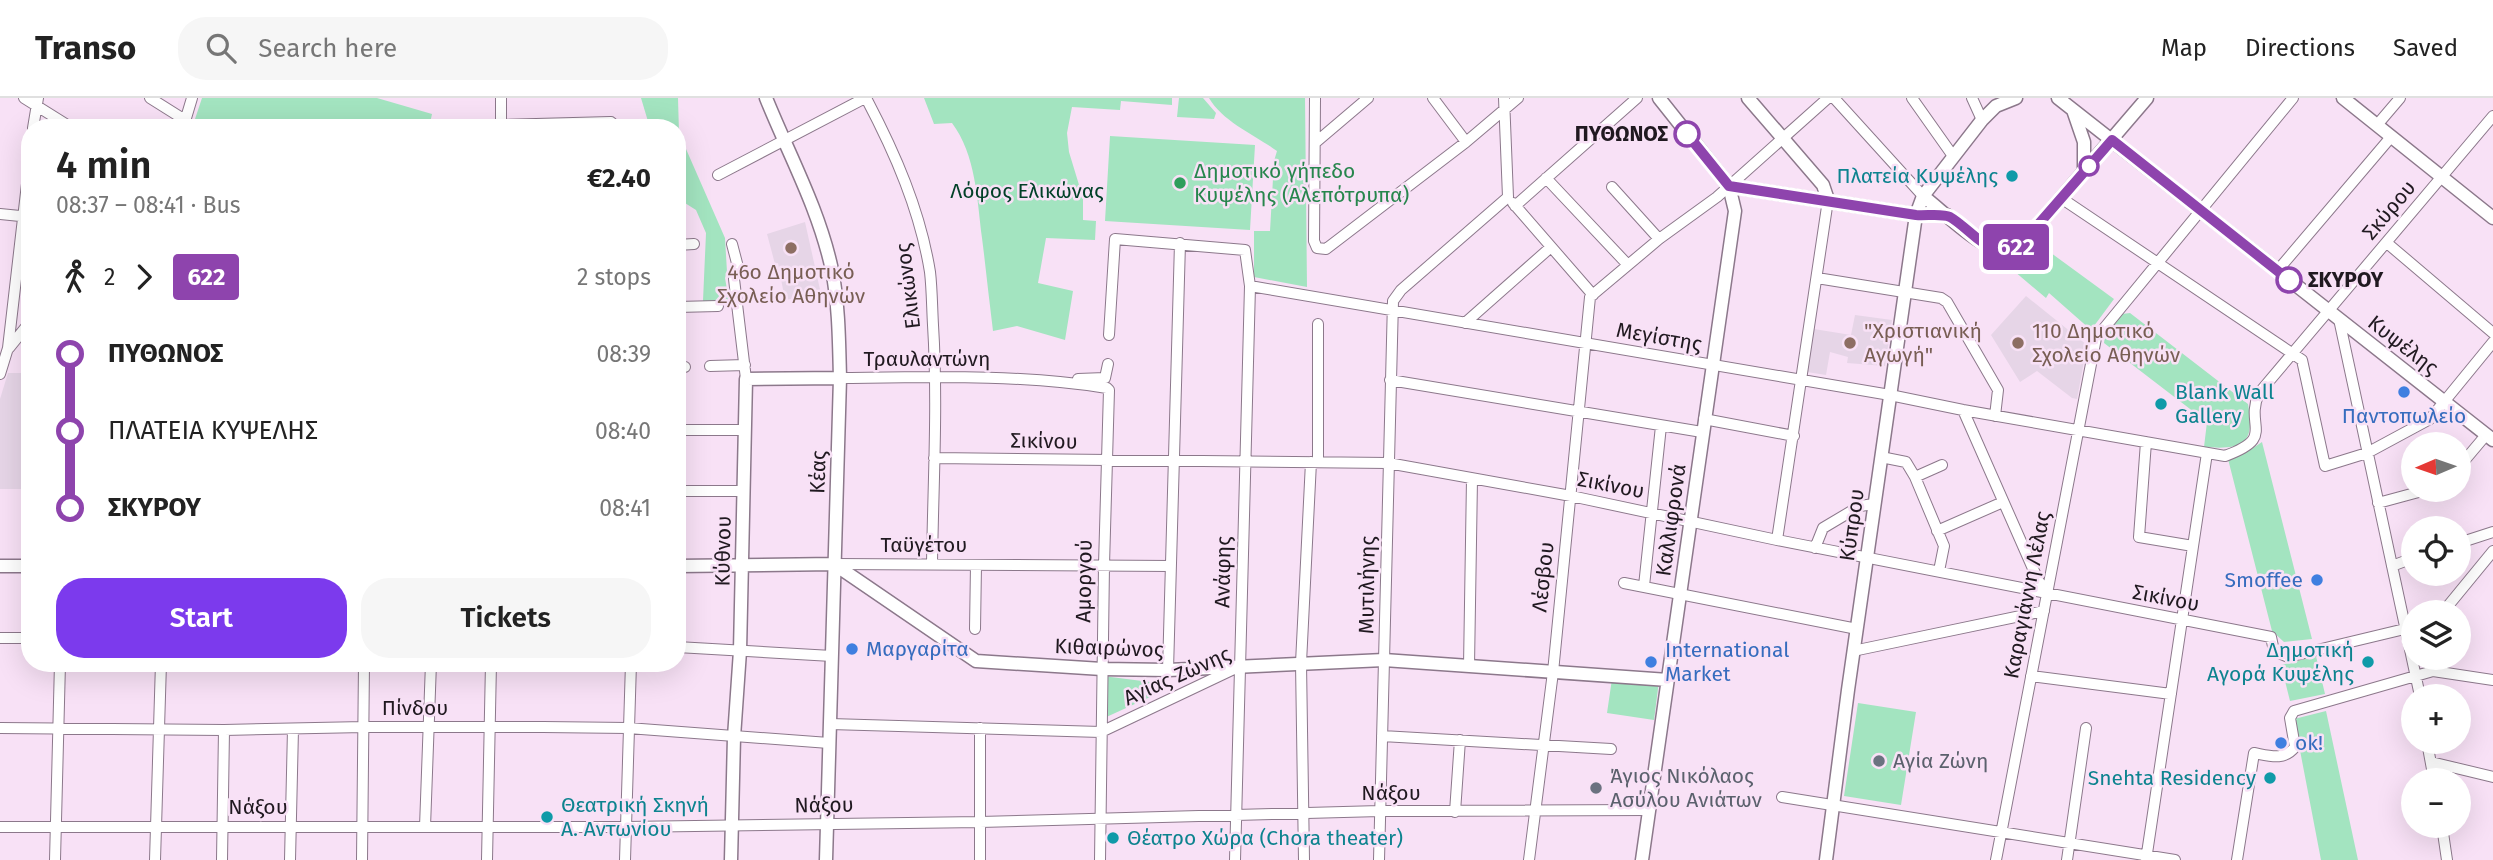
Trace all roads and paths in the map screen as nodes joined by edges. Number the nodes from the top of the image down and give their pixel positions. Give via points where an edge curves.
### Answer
1 (24, 98) edge
2 (150, 98) edge
3 (192, 98) edge
4 (501, 98) edge
5 (766, 98) edge
6 (865, 98) edge
7 (1315, 98) edge
8 (1368, 98) edge
9 (1433, 98) edge
10 (1504, 98) edge
11 (1518, 98) edge
12 (1637, 98) edge
13 (1659, 98) edge
14 (1748, 98) edge
15 (1828, 98) edge
16 (1835, 98) edge
17 (1912, 98) edge
18 (1972, 98) edge
19 (2016, 98) edge
20 (2058, 98) edge
21 (2147, 98) edge
22 (2293, 98) edge
23 (2343, 98) edge
24 (2400, 98) edge
25 (37, 102) edge
26 (1504, 110) junction
27 (2073, 110) junction
28 (2493, 116) edge
29 (60, 119) edge
30 (177, 119) edge
31 (186, 119) edge
32 (501, 119) edge
33 (1982, 120) junction
34 (2377, 125) junction
35 (2391, 137) junction
36 (1783, 139) junction
37 (2112, 140) junction
38 (785, 141) junction
39 (1466, 142) junction
40 (1315, 143) junction
41 (1953, 156) junction
42 (2084, 171) junction
43 (718, 174) dead end
44 (2442, 177) junction
45 (1546, 178) junction
46 (1729, 186) junction
47 (1612, 187) dead end
48 (1923, 196) junction
49 (2061, 198) junction
50 (1828, 200) junction
51 (1512, 201) junction
52 (2201, 210) junction
53 (0, 214) edge
54 (1916, 215) junction
55 (1947, 215) junction
56 (21, 216) edge
57 (2493, 218) edge
58 (1659, 239) junction
59 (1180, 243) junction
60 (2387, 243) junction
61 (686, 244) edge
62 (694, 244) dead end
63 (732, 244) dead end
64 (21, 247) edge
65 (1551, 247) junction
66 (2158, 263) junction
67 (1628, 265) junction
68 (2278, 271) junction
69 (1817, 278) junction
70 (1250, 286) junction
71 (1905, 292) junction
72 (1592, 296) junction
73 (718, 306) dead end
74 (686, 307) edge
75 (1391, 310) junction
76 (2334, 315) junction
77 (1465, 323) junction
78 (1318, 324) dead end
79 (21, 331) edge
80 (2493, 332) edge
81 (1109, 335) dead end
82 (2493, 342) edge
83 (1587, 344) junction
84 (4, 348) edge
85 (2293, 354) junction
86 (1108, 364) dead end
87 (745, 365) junction
88 (1712, 365) junction
89 (710, 366) dead end
90 (0, 374) edge
91 (936, 376) junction
92 (840, 378) junction
93 (746, 379) junction
94 (1801, 379) junction
95 (1390, 380) junction
96 (1067, 382) junction
97 (1108, 387) joint
98 (1890, 394) junction
99 (2445, 402) junction
100 (1963, 410) junction
101 (1580, 411) junction
102 (1995, 416) junction
103 (1661, 426) junction
104 (1703, 426) junction
105 (744, 429) junction
106 (686, 430) edge
107 (2078, 430) junction
108 (1794, 436) junction
109 (2489, 438) edge
110 (2146, 442) junction
111 (2207, 453) junction
112 (2367, 453) junction
113 (2471, 455) edge
114 (2225, 456) joint
115 (1881, 457) junction
116 (934, 458) junction
117 (1108, 461) junction
118 (1174, 461) junction
119 (1246, 461) junction
120 (1314, 462) junction
121 (1388, 463) junction
122 (1942, 465) dead end
123 (1915, 477) junction
124 (1472, 480) junction
125 (686, 491) edge
126 (744, 491) junction
127 (1570, 496) junction
128 (2401, 497) edge
129 (2003, 502) junction
130 (2378, 503) junction
131 (1874, 504) junction
132 (1652, 512) junction
133 (1690, 521) junction
134 (1937, 531) junction
135 (2493, 532) edge
136 (2471, 539) edge
137 (1777, 540) junction
138 (2193, 546) junction
139 (1815, 548) junction
140 (2493, 551) edge
141 (1867, 557) junction
142 (2401, 563) edge
143 (834, 564) junction
144 (932, 565) junction
145 (976, 565) junction
146 (1104, 565) junction
147 (0, 566) edge
148 (21, 566) edge
149 (686, 566) edge
150 (743, 566) junction
151 (1171, 566) junction
152 (2392, 566) junction
153 (1939, 572) junction
154 (1624, 583) dead end
155 (1644, 586) junction
156 (1680, 593) junction
157 (2047, 593) junction
158 (2401, 600) edge
159 (2453, 600) edge
160 (2044, 611) junction
161 (2182, 621) junction
162 (975, 629) dead end
163 (1857, 629) junction
164 (2401, 630) edge
165 (0, 638) edge
166 (21, 638) edge
167 (686, 648) edge
168 (740, 651) junction
169 (1853, 651) junction
170 (832, 656) junction
171 (1384, 660) junction
172 (1301, 663) junction
173 (1469, 666) junction
174 (1240, 667) junction
175 (1102, 669) junction
176 (1168, 670) junction
177 (2415, 670) edge
178 (60, 672) edge
179 (161, 672) edge
180 (364, 672) edge
181 (431, 672) edge
182 (491, 672) edge
183 (631, 672) edge
184 (1553, 672) junction
185 (2031, 676) junction
186 (2416, 676) junction
187 (1668, 680) junction
188 (2493, 680) edge
189 (2418, 684) edge
190 (2171, 694) junction
191 (830, 724) junction
192 (364, 727) junction
193 (429, 727) junction
194 (490, 727) junction
195 (0, 728) edge
196 (980, 728) junction
197 (2086, 728) dead end
198 (58, 729) junction
199 (293, 729) junction
200 (628, 729) junction
201 (159, 730) junction
202 (224, 730) junction
203 (1101, 732) junction
204 (1382, 736) junction
205 (734, 737) junction
206 (1460, 740) junction
207 (829, 743) junction
208 (1544, 744) junction
209 (1611, 749) dead end
210 (2429, 754) edge
211 (2431, 762) junction
212 (2432, 768) edge
213 (2493, 778) edge
214 (1782, 797) dead end
215 (1833, 804) junction
216 (1649, 810) junction
217 (1380, 811) junction
218 (1455, 812) junction
219 (1535, 812) junction
220 (1304, 814) junction
221 (1236, 816) junction
222 (1100, 819) junction
223 (980, 822) junction
224 (827, 824) junction
225 (156, 826) junction
226 (223, 826) junction
227 (292, 826) junction
228 (487, 826) junction
229 (732, 826) junction
230 (0, 827) edge
231 (56, 827) junction
232 (362, 827) junction
233 (425, 827) junction
234 (626, 827) junction
235 (2001, 832) junction
236 (2444, 838) edge
237 (2069, 843) junction
238 (2146, 858) edge
239 (55, 860) edge
240 (155, 860) edge
241 (222, 860) edge
242 (290, 860) edge
243 (362, 860) edge
244 (487, 860) edge
245 (625, 860) edge
246 (731, 860) edge
247 (826, 860) edge
248 (980, 860) edge
249 (1100, 860) edge
250 (1235, 860) edge
251 (1304, 860) edge
252 (1379, 860) edge
253 (1529, 860) edge
254 (1642, 860) edge
255 (1826, 860) edge
256 (1996, 860) edge
257 (2067, 860) edge
258 (2175, 860) edge
259 (2237, 860) edge
260 (2447, 860) edge

1 - 25 street
2 - 30 street
3 - 31 street
4 - 32 street
5 - 38 street, Κέας
6 - 38 street
6 - 91 street, Ελικώνος via 893,150 921,232 930,273
7 - 40 street
8 - 40 street
9 - 39 street
10 - 26 street
11 - 26 street
12 - 45 street
13 - 46 street
14 - 36 street
15 - 36 street
16 - 48 street
17 - 41 street
18 - 33 street
19 - 33 street via 1996,106
20 - 27 street, Κυψέλης
21 - 37 street
22 - 52 street
23 - 34 street
24 - 34 street
25 - 29 street
26 - 39 street
26 - 51 street
27 - 37 street, Κυψέλης
27 - 42 street via 2084,142
28 - 44 street, Σκύρου
33 - 41 street
34 - 35 street
35 - 44 street
35 - 68 street
36 - 46 street
36 - 50 street via 1823,185
37 - 42 street
37 - 52 street, Κυψέλης
38 - 43 street
38 - 92 street, Κέας via 832,268
39 - 40 street via 1326,249 1317,248 1314,241
41 - 48 street
42 - 49 street
44 - 57 street
44 - 60 street, Σκύρου
45 - 51 street
45 - 67 street
46 - 50 street
46 - 58 street
46 - 88 street, Καλλιφρονά via 1735,211
47 - 58 street
48 - 54 street, Κύπρου
48 - 55 street
49 - 55 street via 2022,243 2008,251 1987,247
49 - 66 street
50 - 54 street
50 - 69 street
51 - 65 street
51 - 75 street via 1401,290
52 - 66 street
52 - 68 street, Κυψέλης
53 - 56 street
54 - 55 street
54 - 71 street, Κύπρου
58 - 67 street
59 - 70 street via 1245,250
59 - 81 street via 1115,239
59 - 118 street
60 - 76 street, Σκύρου
60 - 80 street
61 - 62 street
63 - 87 street, Κύθνου via 738,267 734,279
64 - 84 street
65 - 72 street
65 - 77 street
66 - 85 street
66 - 107 street, Καραγιάννη Λέλας via 2096,338
67 - 72 street
68 - 76 street, Κυψέλης
69 - 71 street
69 - 94 street
70 - 75 street, Μεγίστης
70 - 119 street, Ανάφης
71 - 98 street, Κύπρου
71 - 102 street via 1947,302 1998,390
72 - 83 street, Λέσβου
73 - 74 street
75 - 77 street, Μεγίστης
75 - 95 street, Μυτιλήνης
76 - 85 street, Σκύρου
76 - 99 street, Κυψέλης
76 - 112 street
77 - 83 street, Μεγίστης
78 - 120 street
79 - 84 street
82 - 99 street
83 - 88 street, Μεγίστης
83 - 101 street, Λέσβου
84 - 90 street
85 - 112 street via 2302,360 2325,466
85 - 114 street, Σκύρου via 2259,393 2254,407 2256,436 2251,444
86 - 96 street via 1105,378
87 - 89 street
87 - 93 street, Κύθνου
88 - 94 street, Μεγίστης
88 - 104 street, Καλλιφρονά
91 - 92 street, Τραυλαντώνη
91 - 96 street, Τραυλαντώνη
91 - 116 street, Ελικώνος
92 - 93 street, Τραυλαντώνη
92 - 143 street, Κέας
93 - 105 street, Κύθνου
94 - 98 street, Μεγίστης
94 - 108 street
95 - 101 street
95 - 121 street, Μυτιλήνης
96 - 97 street, Τραυλαντώνη
97 - 117 street, Αμοργού
98 - 100 street, Μεγίστης
98 - 115 street, Κύπρου
99 - 109 street, Κυψέλης
99 - 112 street via 2430,419
100 - 102 street, Μεγίστης
100 - 129 street
101 - 103 street
101 - 127 street, Λέσβου
102 - 107 street, Μεγίστης
103 - 104 street
103 - 132 street
104 - 108 street
104 - 133 street, Καλλιφρονά
105 - 106 street
105 - 126 street, Κύθνου
107 - 110 street, Μεγίστης
107 - 157 street, Καραγιάννη Λέλας
108 - 137 street
109 - 113 street
110 - 111 street, Μεγίστης
110 - 138 street via 2139,537
111 - 114 street, Μεγίστης
111 - 138 street
112 - 130 street
115 - 123 street via 1906,462
115 - 131 street, Κύπρου
116 - 117 street, Σικίνου
116 - 144 street, Ελικώνος
117 - 118 street, Σικίνου
117 - 146 street, Αμοργού
118 - 119 street, Σικίνου
118 - 151 street
119 - 120 street, Σικίνου
119 - 174 street, Ανάφης
120 - 121 street, Σικίνου
120 - 172 street
121 - 124 street, Σικίνου
121 - 171 street, Μυτιλήνης
122 - 123 street
123 - 134 street
124 - 127 street, Σικίνου
124 - 173 street
125 - 126 street
126 - 150 street, Κύθνου
127 - 132 street, Σικίνου
127 - 184 street, Λέσβου
128 - 130 street
129 - 134 street
129 - 157 street
130 - 152 street
131 - 139 street via 1860,506 1823,528
131 - 141 street, Κύπρου
132 - 133 street, Σικίνου
132 - 155 street
133 - 137 street, Σικίνου
133 - 156 street, Καλλιφρονά
134 - 153 street via 1944,549
135 - 136 street
137 - 139 street, Σικίνου
138 - 161 street
139 - 141 street, Σικίνου
140 - 159 street
141 - 153 street, Σικίνου
141 - 163 street, Κύπρου
142 - 152 street
143 - 144 street, Ταϋγέτου
143 - 150 street, Ταϋγέτου
143 - 170 street, Κέας
143 - 175 street, Κιθαιρώνος via 976,661
144 - 145 street, Ταϋγέτου
145 - 146 street, Ταϋγέτου
145 - 162 street
146 - 151 street, Ταϋγέτου
146 - 175 street, Αμοργού
147 - 148 street
149 - 150 street, Ταϋγέτου
150 - 168 street, Κύθνου
151 - 176 street
152 - 158 street
153 - 157 street, Σικίνου
154 - 155 street
155 - 156 street
156 - 163 street
156 - 187 street, Καλλιφρονά
157 - 160 street, Καραγιάννη Λέλας
157 - 161 street, Σικίνου
160 - 169 street
160 - 185 street, Καραγιάννη Λέλας
161 - 164 street, Σικίνου via 2271,637 2274,651 2288,657
161 - 190 street
163 - 169 street, Κύπρου
165 - 166 street
167 - 168 street
168 - 170 street
168 - 205 street, Κύθνου
169 - 215 street, Κύπρου
170 - 191 street, Κέας
171 - 172 street, Αγίας Ζώνης
171 - 173 street, Αγίας Ζώνης
171 - 204 street, Μυτιλήνης
172 - 174 street, Αγίας Ζώνης
172 - 220 street
173 - 184 street, Αγίας Ζώνης
174 - 176 street, Κιθαιρώνος
174 - 203 street, Αγίας Ζώνης
174 - 221 street, Ανάφης
175 - 176 street, Κιθαιρώνος
175 - 203 street, Αμοργού
177 - 186 street
178 - 198 street
179 - 201 street
180 - 192 street
181 - 193 street
182 - 194 street
183 - 200 street
184 - 187 street, Αγίας Ζώνης
184 - 208 street, Λέσβου
185 - 190 street
185 - 235 street, Καραγιάννη Λέλας
186 - 188 street via 2433,671
186 - 189 street
186 - 259 street via 2294,711 2290,718 2295,747 2289,755 2254,753
187 - 216 street, Καλλιφρονά
190 - 238 street
191 - 196 street, Αγίας Ζώνης
191 - 207 street, Κέας
192 - 193 street, Πίνδου
192 - 199 street, Πίνδου
192 - 232 street
193 - 194 street, Πίνδου
193 - 233 street
194 - 200 street, Πίνδου
194 - 228 street
195 - 198 street, Πίνδου
196 - 203 street, Αγίας Ζώνης
196 - 223 street
197 - 237 street
198 - 201 street, Πίνδου
198 - 231 street
199 - 202 street, Πίνδου
199 - 227 street
200 - 205 street, Πίνδου
200 - 234 street
201 - 202 street, Πίνδου
201 - 225 street
202 - 226 street
203 - 222 street, Αμοργού
204 - 206 street
204 - 217 street, Μυτιλήνης
205 - 207 street, Πίνδου
205 - 229 street, Κύθνου
206 - 208 street
206 - 218 street
207 - 224 street, Κέας
208 - 209 street
208 - 219 street, Λέσβου
210 - 211 street
211 - 212 street
211 - 213 street
214 - 215 street
215 - 235 street
215 - 255 street, Κύπρου
216 - 219 street, Νάξου
216 - 254 street, Καλλιφρονά
217 - 218 street, Νάξου
217 - 220 street, Νάξου
217 - 252 street, Μυτιλήνης
218 - 219 street, Νάξου
219 - 253 street, Λέσβου
220 - 221 street, Νάξου
220 - 251 street
221 - 222 street, Νάξου
221 - 250 street, Ανάφης
222 - 223 street, Νάξου
222 - 249 street, Αμοργού
223 - 224 street, Νάξου
223 - 248 street
224 - 229 street, Νάξου
224 - 247 street, Κέας
225 - 226 street, Νάξου
225 - 231 street, Νάξου
225 - 240 street
226 - 227 street, Νάξου
226 - 241 street
227 - 232 street, Νάξου
227 - 242 street
228 - 233 street, Νάξου
228 - 234 street, Νάξου
228 - 244 street
229 - 234 street, Νάξου
229 - 246 street, Κύθνου
230 - 231 street, Νάξου
231 - 239 street
232 - 233 street, Νάξου
232 - 243 street
234 - 245 street
235 - 237 street
235 - 256 street, Καραγιάννη Λέλας
236 - 260 street
237 - 238 street
237 - 257 street
238 - 258 street

